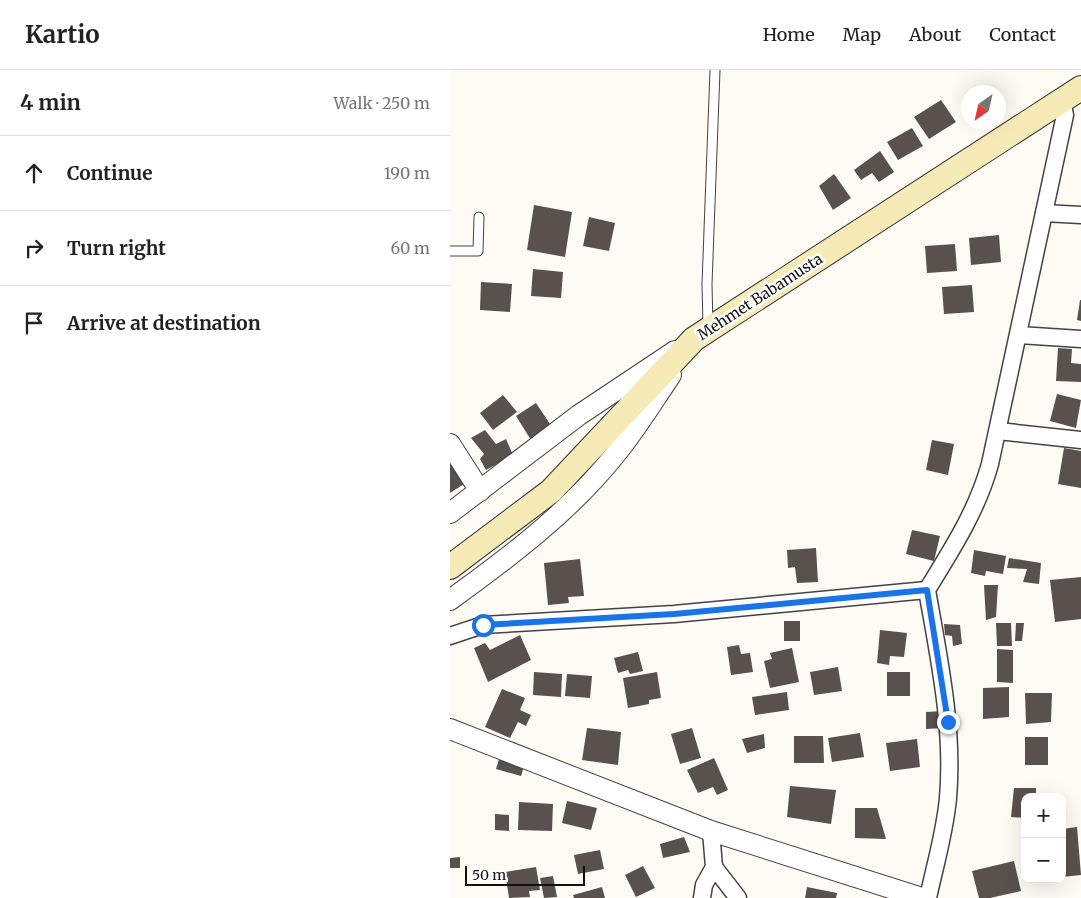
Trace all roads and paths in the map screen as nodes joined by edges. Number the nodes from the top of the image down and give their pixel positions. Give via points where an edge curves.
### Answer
1 (715, 70) edge
2 (1072, 94) edge
3 (1044, 213) junction
4 (1081, 215) edge
5 (479, 217) dead end
6 (450, 251) edge
7 (1019, 335) junction
8 (701, 336) junction
9 (1081, 339) edge
10 (998, 431) junction
11 (1081, 440) edge
12 (450, 444) edge
13 (480, 491) junction
14 (450, 513) edge
15 (450, 567) edge
16 (927, 590) junction
17 (450, 600) edge
18 (450, 636) edge
19 (450, 729) edge
20 (711, 832) junction
21 (714, 867) junction
22 (702, 898) edge
23 (738, 898) edge
24 (922, 898) edge
25 (928, 898) edge

1 - 8 lane via 707,284
2 - 3 street
2 - 8 main road, Mehmet Babamusta
3 - 4 street
3 - 7 street
5 - 6 lane via 478,251
7 - 9 street
7 - 10 street
8 - 13 street via 579,415
8 - 15 main road, Mehmet Babamusta via 551,490
8 - 17 street via 618,451 580,493 519,549
10 - 11 street
10 - 16 street via 983,489 966,528
12 - 13 street
13 - 14 street
16 - 18 street via 674,614 483,625
16 - 25 street via 948,722 948,796
19 - 20 street
20 - 21 street
20 - 24 street
21 - 22 street via 704,885
21 - 23 street

